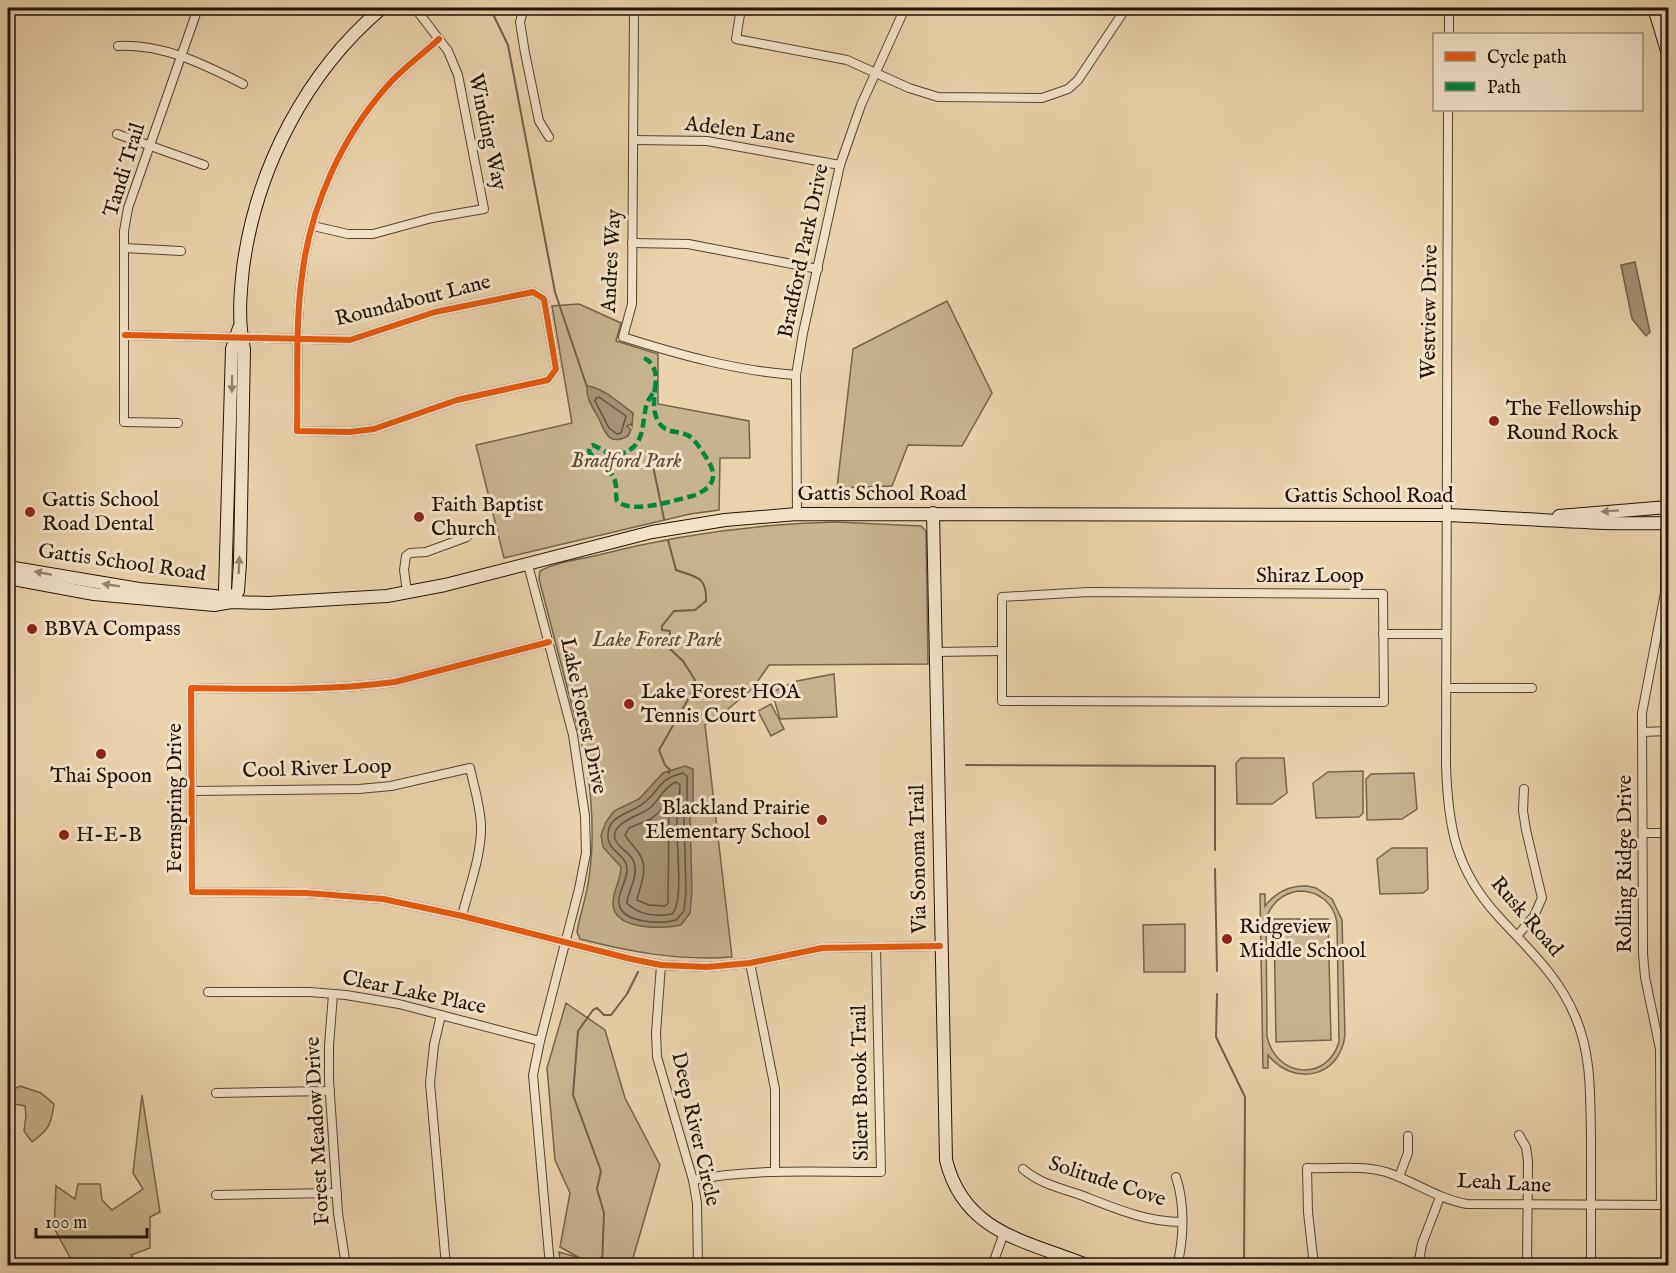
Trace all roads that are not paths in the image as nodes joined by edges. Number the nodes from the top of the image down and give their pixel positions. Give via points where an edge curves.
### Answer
1 (198, 8) edge
2 (382, 8) edge
3 (416, 8) edge
4 (524, 8) edge
5 (634, 8) edge
6 (741, 8) edge
7 (905, 8) edge
8 (1126, 8) edge
9 (1449, 8) edge
10 (1654, 8) edge
11 (1449, 33) edge
12 (440, 39) junction
13 (118, 46) dead end
14 (1668, 54) edge
15 (182, 58) junction
16 (875, 73) junction
17 (243, 84) dead end
18 (1448, 111) edge
19 (117, 134) dead end
20 (549, 137) dead end
21 (634, 140) junction
22 (149, 146) junction
23 (204, 165) dead end
24 (840, 165) junction
25 (313, 226) junction
26 (632, 243) junction
27 (124, 248) junction
28 (181, 251) dead end
29 (818, 269) junction
30 (239, 334) junction
31 (125, 335) junction
32 (299, 340) junction
33 (796, 375) junction
34 (178, 423) dead end
35 (237, 433) junction
36 (228, 488) junction
37 (241, 490) junction
38 (1668, 507) edge
39 (933, 513) junction
40 (797, 514) junction
41 (1446, 515) junction
42 (1543, 518) junction
43 (1667, 523) edge
44 (467, 537) dead end
45 (528, 565) junction
46 (8, 567) edge
47 (8, 578) edge
48 (407, 592) junction
49 (231, 602) junction
50 (1383, 634) junction
51 (1446, 634) junction
52 (549, 642) junction
53 (1002, 651) junction
54 (935, 652) junction
55 (1446, 688) junction
56 (1532, 688) dead end
57 (1668, 731) edge
58 (1642, 732) junction
59 (1524, 789) dead end
60 (192, 791) junction
61 (1644, 832) junction
62 (1668, 833) edge
63 (462, 916) junction
64 (1517, 936) junction
65 (565, 943) junction
66 (940, 946) junction
67 (876, 947) junction
68 (750, 963) junction
69 (661, 965) junction
70 (208, 992) dead end
71 (333, 994) junction
72 (441, 1015) junction
73 (540, 1041) junction
74 (330, 1091) junction
75 (216, 1093) dead end
76 (1665, 1097) edge
77 (1519, 1135) dead end
78 (1408, 1136) dead end
79 (1023, 1169) dead end
80 (775, 1172) junction
81 (1176, 1177) dead end
82 (1399, 1177) junction
83 (693, 1180) junction
84 (337, 1193) junction
85 (216, 1195) dead end
86 (1440, 1197) junction
87 (1528, 1205) junction
88 (1665, 1205) edge
89 (1592, 1206) junction
90 (1181, 1222) junction
91 (1004, 1233) junction
92 (346, 1266) edge
93 (446, 1266) edge
94 (550, 1266) edge
95 (698, 1266) edge
96 (992, 1266) edge
97 (1089, 1266) edge
98 (1177, 1266) edge
99 (1314, 1266) edge
100 (1418, 1266) edge
101 (1527, 1266) edge
102 (1591, 1266) edge

1 - 15 street, Tandi Trail
2 - 30 main road via 329,63 276,151 253,217 241,289
3 - 12 street, Winding Way
4 - 20 street via 520,22 525,53 539,122
5 - 21 street, Andres Way
6 - 16 street via 736,39 847,60
7 - 16 street, Bradford Park Drive
8 - 16 street via 1078,80 1050,96 931,96
9 - 11 street
10 - 14 main road
12 - 25 street via 390,82 363,117 336,163
12 - 25 street, Winding Way via 458,75 484,209 373,234 348,234
13 - 15 street via 144,45
15 - 17 street
15 - 22 street, Tandi Trail
16 - 24 street, Bradford Park Drive
18 - 41 street, Westview Drive
19 - 22 street
21 - 24 street, Adelen Lane via 707,141
21 - 26 street, Andres Way
22 - 23 street
22 - 27 street, Tandi Trail via 128,208
24 - 29 street, Bradford Park Drive
25 - 32 street via 302,275
26 - 29 street via 688,244
26 - 33 street, Andres Way via 632,304 623,337 684,356
27 - 28 street
27 - 31 street, Tandi Trail
29 - 33 street, Bradford Park Drive
30 - 31 street, Roundabout Lane
30 - 32 street, Roundabout Lane
30 - 35 main road via 244,349
31 - 34 street, Tandi Trail via 124,422
32 - 32 street, Roundabout Lane via 297,431 374,429 457,400 543,382 555,369 546,305 533,292 435,312 350,340
33 - 40 street, Bradford Park Drive
35 - 36 main road
35 - 37 main road
36 - 37 main road
36 - 49 main road via 225,590
49 -> 37 main road via 238,591
38 -> 42 main road, Gattis School Road
39 - 40 main road, Gattis School Road
39 - 41 main road, Gattis School Road
39 - 54 main road, Via Sonoma Trail
40 - 45 main road, Gattis School Road via 652,532
41 - 42 main road, Gattis School Road
41 - 51 street, Rusk Road
42 - 43 main road, Gattis School Road via 1561,522
43 - 58 street, Rolling Ridge Drive via 1665,593 1644,693
44 - 48 street via 406,556
45 - 48 main road, Gattis School Road
45 - 52 street, Lake Forest Drive
49 -> 46 main road, Gattis School Road via 214,596 139,590
47 - 49 main road, Gattis School Road via 94,594 214,605
48 - 49 main road, Gattis School Road via 338,600
50 - 51 street
50 - 53 street, Shiraz Loop via 1383,594 1068,593 1002,597
50 - 53 street, Shiraz Loop via 1384,702 1002,701
51 - 55 street, Rusk Road
52 - 60 street, Fernspring Drive via 395,682 191,688
52 - 65 street, Lake Forest Drive via 573,735 585,816 586,853
53 - 54 street
54 - 66 main road, Via Sonoma Trail
55 - 56 street
55 - 64 street, Rusk Road via 1447,803 1455,841 1476,888
57 - 58 street
58 - 61 street, Rolling Ridge Drive
59 - 64 street via 1526,830 1542,898 1538,910
60 - 63 street, Fernspring Drive via 192,892 345,894
60 - 63 street, Cool River Loop via 359,789 391,786 470,768 480,809 480,846
61 - 62 street
61 - 76 street, Rolling Ridge Drive via 1644,965
63 - 65 street, Fernspring Drive
64 - 89 street, Rusk Road via 1559,984 1580,1027 1591,1083
65 - 69 street, Fernspring Drive
65 - 73 street, Lake Forest Drive
66 - 67 street, Fernspring Drive
66 - 91 main road, Via Sonoma Trail via 946,1160 956,1190 967,1206
67 - 68 street, Fernspring Drive via 822,948
67 - 80 street, Silent Brook Trail via 881,1172
68 - 69 street, Fernspring Drive via 707,967
68 - 80 street via 775,1089
69 - 83 street, Deep River Circle via 657,1057
70 - 71 street, Clear Lake Place
71 - 72 street, Clear Lake Place via 375,999
71 - 74 street, Forest Meadow Drive
72 - 73 street, Clear Lake Place
72 - 93 street via 430,1083
73 - 94 street, Lake Forest Drive via 533,1090
74 - 75 street
74 - 84 street, Forest Meadow Drive
76 - 88 street, Rolling Ridge Drive
77 - 87 street via 1527,1153
78 - 82 street via 1408,1153
79 - 90 street, Solitude Cove via 1040,1180 1130,1213
80 - 83 street, Silent Brook Trail
81 - 90 street
82 - 86 street, Leah Lane
82 - 99 street, Leah Lane via 1383,1171 1307,1168
83 - 95 street, Deep River Circle
84 - 85 street
84 - 92 street, Forest Meadow Drive
86 - 87 street, Leah Lane via 1467,1204
86 - 100 street
87 - 89 street, Leah Lane
87 - 101 street
88 - 89 street, Leah Lane
89 - 102 street, Rusk Road
90 - 98 street
91 - 96 street
91 - 97 main road, Via Sonoma Trail

